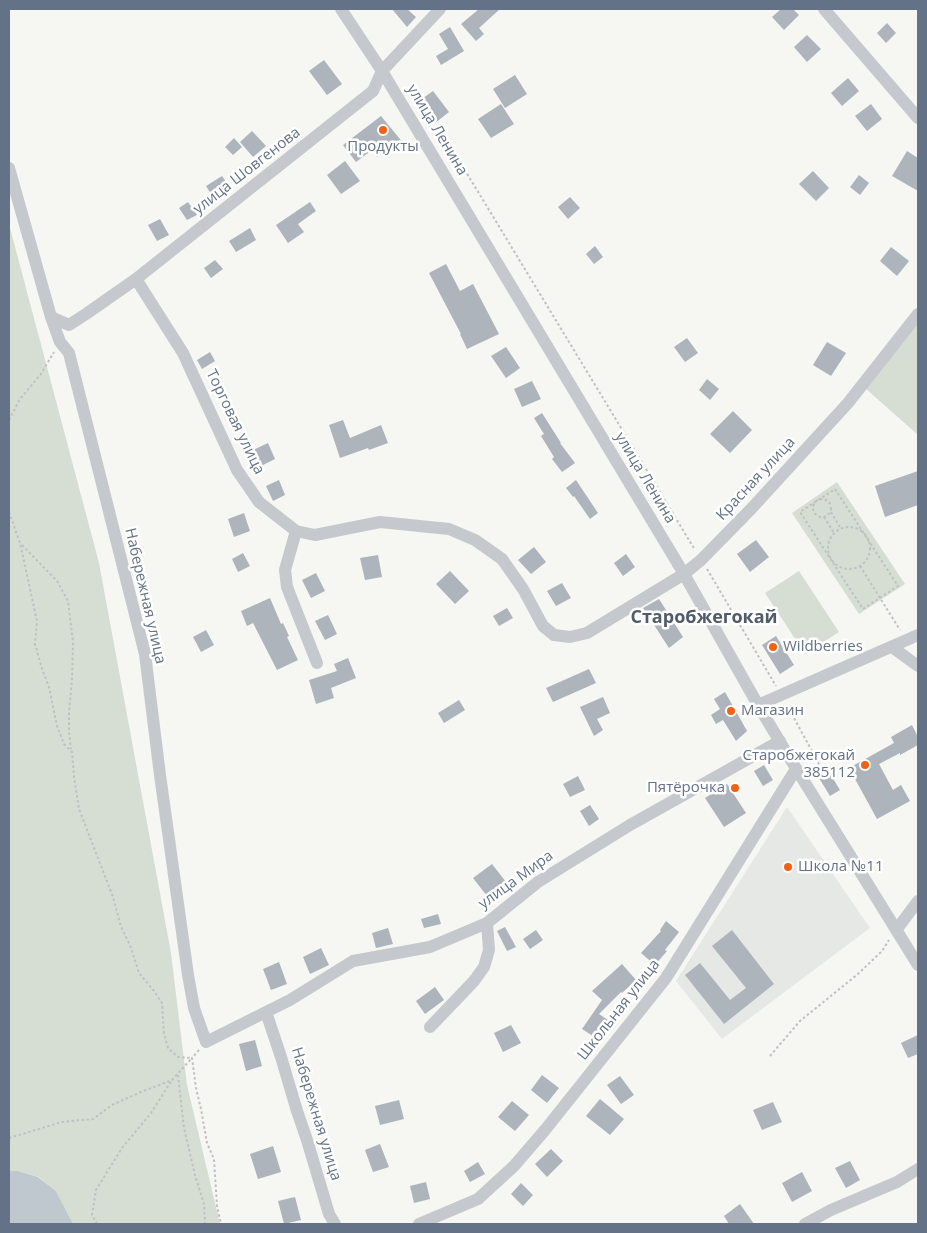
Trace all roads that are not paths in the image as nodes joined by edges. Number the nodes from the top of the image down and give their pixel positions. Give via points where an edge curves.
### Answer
1 (341, 9) edge
2 (440, 9) edge
3 (824, 9) edge
4 (382, 71) junction
5 (918, 118) edge
6 (9, 168) edge
7 (136, 279) junction
8 (918, 314) edge
9 (51, 317) junction
10 (68, 325) junction
11 (69, 353) junction
12 (296, 531) junction
13 (684, 574) junction
14 (912, 638) edge
15 (892, 646) junction
16 (317, 663) dead end
17 (918, 666) edge
18 (758, 705) junction
19 (780, 741) junction
20 (796, 769) junction
21 (918, 901) edge
22 (486, 923) junction
23 (897, 929) junction
24 (918, 964) edge
25 (266, 1012) junction
26 (430, 1027) dead end
27 (206, 1042) joint
28 (918, 1169) edge
29 (335, 1224) edge
30 (419, 1224) edge
31 (806, 1224) edge

1 - 4 street, улица Ленина
2 - 4 street, улица Шовгенова
3 - 5 street
4 - 7 street, улица Шовгенова via 373,91
4 - 13 street, улица Ленина
6 - 9 street, Набережная улица
7 - 10 street, улица Шовгенова
7 - 12 street, Торговая улица via 183,353 237,470 259,502
8 - 13 street, Красная улица via 848,403 752,508
9 - 10 street
9 - 11 street, Набережная улица via 60,342
10 - 11 street
11 - 27 street, Набережная улица via 145,654 188,976 194,1008
12 - 13 street, Красная улица via 315,535 380,522 449,529 475,540 502,559 544,626 554,635 570,637 587,633
12 - 16 street via 285,570 287,587
13 - 18 street, улица Ленина
14 - 15 street
15 - 17 street
15 - 18 street
18 - 19 street, улица Ленина
19 - 20 street, улица Ленина
19 - 22 street, улица Мира via 630,824 538,882
20 - 23 street, улица Ленина
20 - 30 street, Школьная улица via 666,978 545,1130 514,1166 478,1199
21 - 23 street
22 - 25 street, улица Мира via 430,947 353,961
22 - 26 street via 489,950 484,967
23 - 24 street, улица Ленина
25 - 27 street, улица Мира
25 - 29 street, Набережная улица via 329,1214
28 - 31 street

